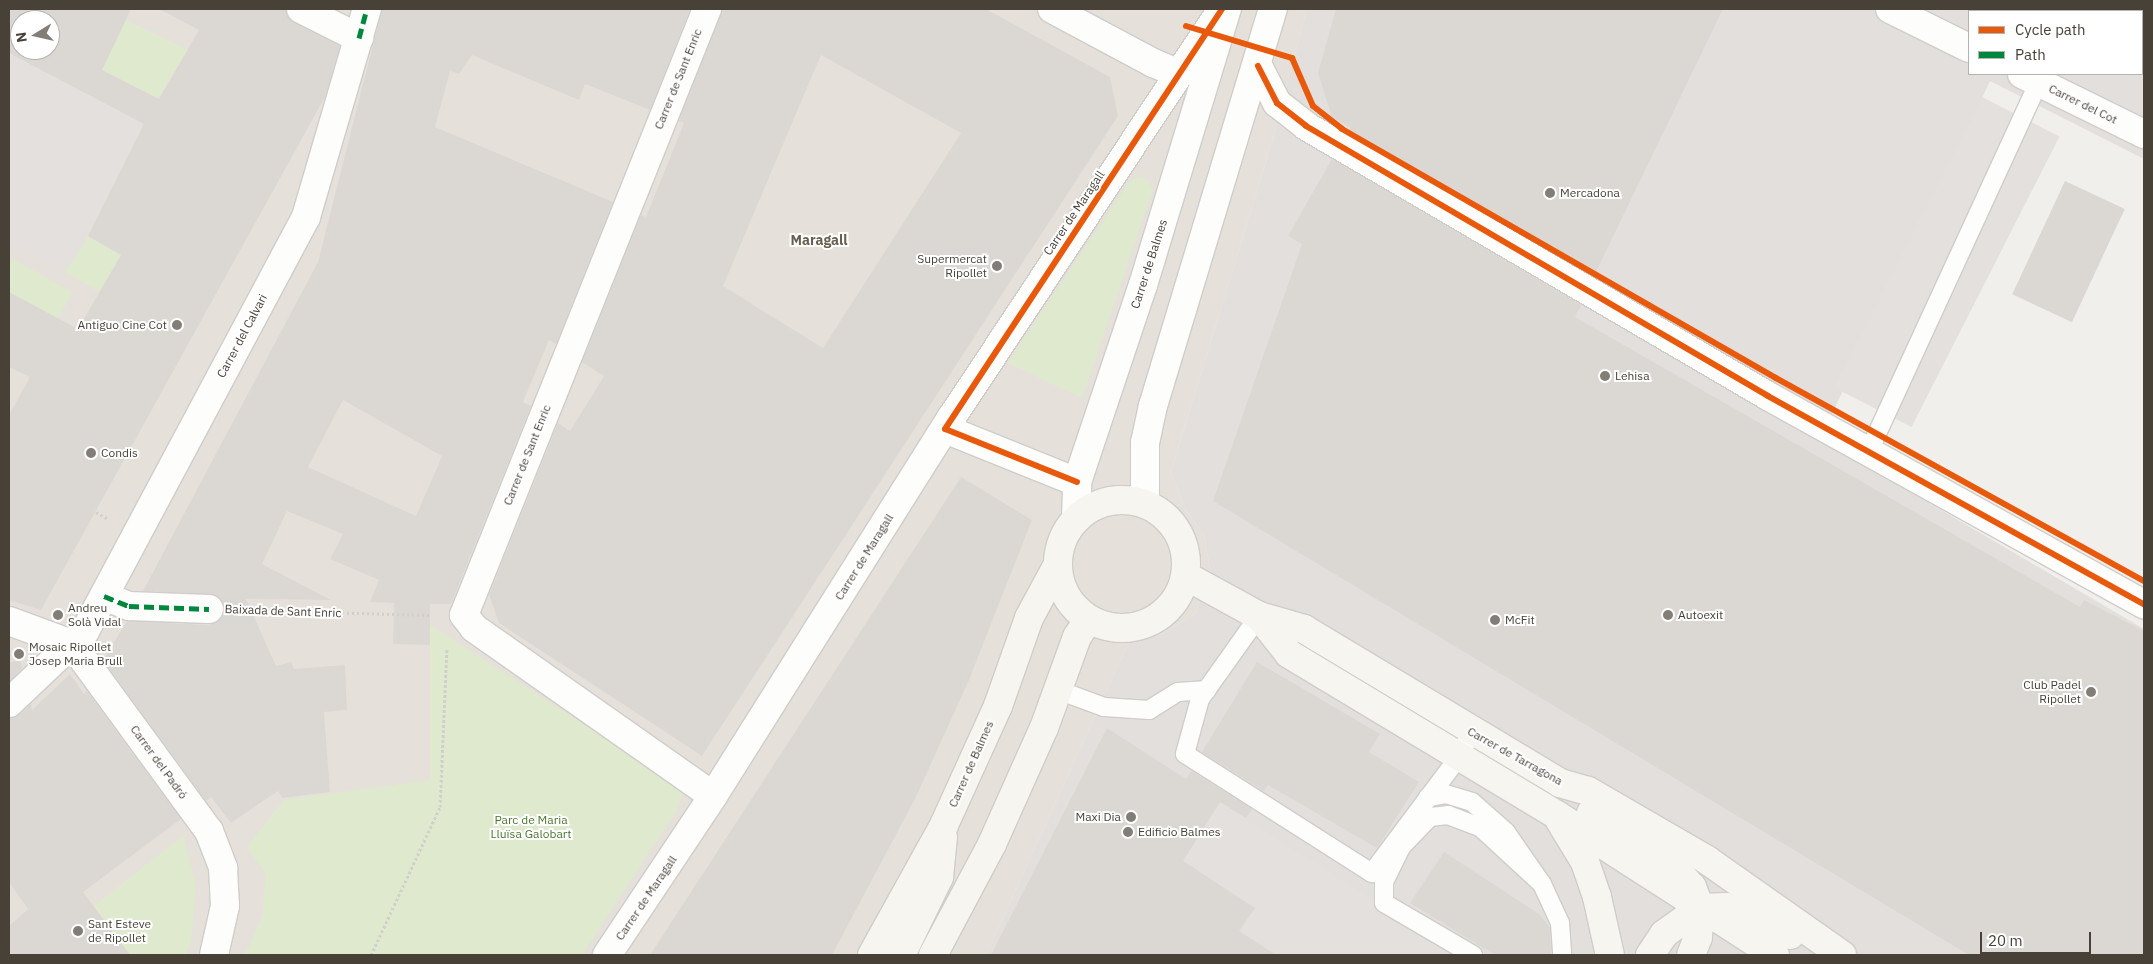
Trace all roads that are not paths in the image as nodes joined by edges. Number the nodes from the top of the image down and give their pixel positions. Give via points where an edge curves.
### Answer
1 (301, 9) edge
2 (367, 9) edge
3 (707, 9) edge
4 (1052, 9) edge
5 (1222, 9) edge
6 (1227, 9) edge
7 (1273, 9) edge
8 (1890, 9) edge
9 (359, 38) junction
10 (1968, 48) edge
11 (1258, 66) junction
12 (1180, 74) junction
13 (2030, 78) edge
14 (2144, 134) edge
15 (945, 429) junction
16 (1869, 451) junction
17 (1076, 482) junction
18 (1145, 504) junction
19 (1076, 519) junction
20 (1057, 566) junction
21 (1186, 576) junction
22 (104, 596) junction
23 (2144, 604) edge
24 (209, 609) road end
25 (1259, 616) junction
26 (1088, 620) junction
27 (9, 621) edge
28 (72, 644) junction
29 (1058, 690) junction
30 (1207, 690) junction
31 (9, 703) edge
32 (1472, 732) junction
33 (1458, 758) junction
34 (1560, 783) junction
35 (713, 796) junction
36 (1428, 797) junction
37 (1557, 815) junction
38 (944, 826) junction
39 (1542, 884) junction
40 (1700, 908) junction
41 (214, 955) edge
42 (608, 955) edge
43 (872, 955) edge
44 (901, 955) edge
45 (933, 955) edge
46 (1473, 955) edge
47 (1562, 955) edge
48 (1610, 955) edge
49 (1650, 955) edge
50 (1691, 955) edge
51 (1775, 955) edge
52 (1830, 955) edge
53 (1842, 955) edge

1 - 9 street
2 - 9 street, Carrer del Calvari
3 - 35 street, Carrer de Sant Enric via 464,615 474,628
4 - 12 street
5 - 12 street, Carrer de Maragall
6 - 17 street, Carrer de Balmes via 1143,285
7 - 11 street
8 - 10 street
9 - 22 street, Carrer del Calvari via 306,217
11 - 16 street via 1277,103 1306,126 1768,396
11 - 18 street via 1153,406 1145,443
12 - 15 street, Carrer de Maragall
13 - 14 street, Carrer del Cot
13 - 16 lane
15 - 17 street
15 - 35 street, Carrer de Maragall
16 - 23 street
17 - 19 street, Carrer de Balmes
18 - 19 main road via 1109,500
18 - 21 main road via 1165,515 1178,530 1186,548
19 - 20 main road via 1065,533
20 - 26 main road via 1065,594
20 - 38 main road, Carrer de Balmes via 1029,618 998,706
21 - 25 main road, Carrer de Tarragona
21 - 26 main road via 1173,604 1159,618 1140,626 1120,629
22 - 24 street, Baixada de Sant Enric via 129,606
22 - 28 street, Carrer del Calvari via 85,631
25 - 30 lane
25 - 32 main road, Carrer de Tarragona via 1304,628
25 - 33 main road, Carrer de Tarragona via 1288,654
26 - 29 main road via 1077,637
27 - 28 street
28 - 31 street, Carrer del Calvari
28 - 41 street, Carrer del Padró via 209,831 223,868 225,906
29 - 30 lane via 1104,707 1149,710 1178,692
29 - 45 main road via 992,844
30 - 36 lane via 1200,698 1184,754 1372,872
32 - 33 lane
32 - 34 main road, Carrer de Tarragona
33 - 36 lane
33 - 37 main road, Carrer de Tarragona
34 - 40 main road via 1578,804 1672,866 1692,887
34 - 53 main road, Carrer de Tarragona via 1588,791 1707,860
35 - 42 street, Carrer de Maragall
36 - 39 lane via 1446,794 1472,802 1506,832
37 - 40 main road, Carrer de Tarragona
37 - 48 main road via 1585,862 1597,896
38 - 43 main road, Carrer de Balmes
38 - 44 main road via 939,877
39 - 46 lane via 1480,827 1448,815 1430,816 1401,847 1384,882 1384,903
39 - 47 lane via 1560,923
40 - 49 main road via 1664,934
40 - 50 main road via 1698,937
40 - 51 main road, Carrer de Tarragona
40 - 52 main road via 1726,907 1743,912

